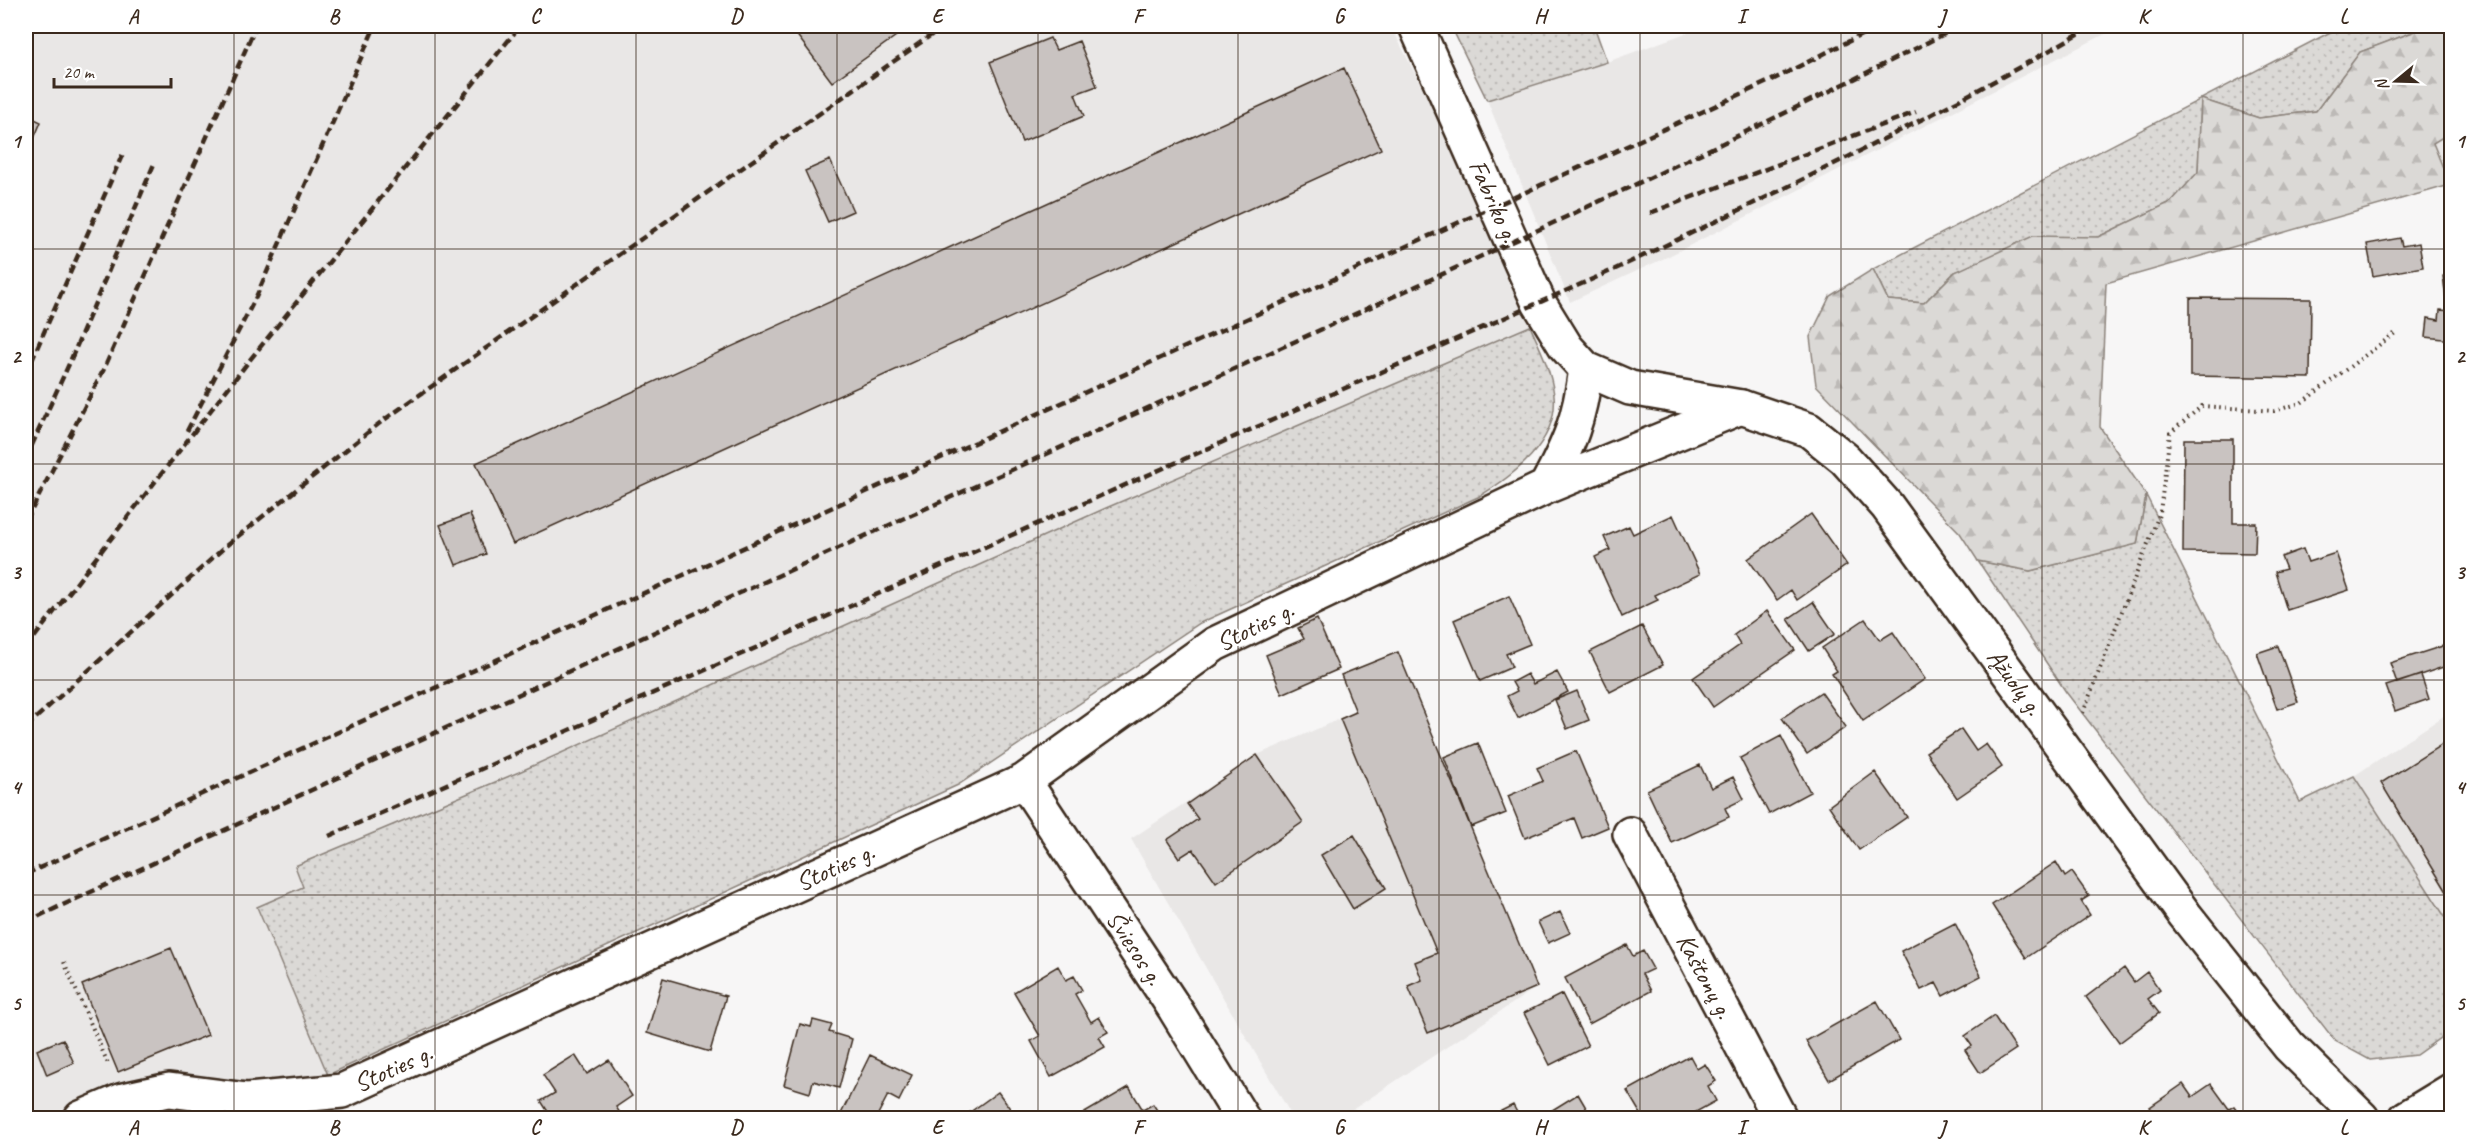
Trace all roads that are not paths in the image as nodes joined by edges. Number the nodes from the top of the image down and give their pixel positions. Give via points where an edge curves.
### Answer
1 (1416, 26) edge
2 (1586, 369) junction
3 (1741, 407) junction
4 (1546, 487) junction
5 (1024, 781) junction
6 (1630, 834) dead end
7 (2451, 1090) edge
8 (250, 1109) edge
9 (81, 1119) edge
10 (1242, 1119) edge
11 (1780, 1119) edge
12 (2362, 1119) edge
13 (2406, 1119) edge

1 - 2 street, Fabriko g. via 1539,303
2 - 3 street, Ąžuolų g. via 1630,388
2 - 4 street via 1580,412 1569,445
3 - 4 street, Stoties g.
3 - 12 street, Ąžuolų g. via 1809,430 1845,459 1887,506 2185,915 2289,1046
4 - 5 street, Stoties g. via 1215,644
5 - 8 street, Stoties g. via 342,1091
5 - 10 street, Šviesos g. via 1175,1009
6 - 11 street, Kaštonų g.
7 - 13 street
8 - 9 street, Stoties g. via 169,1090 123,1100

